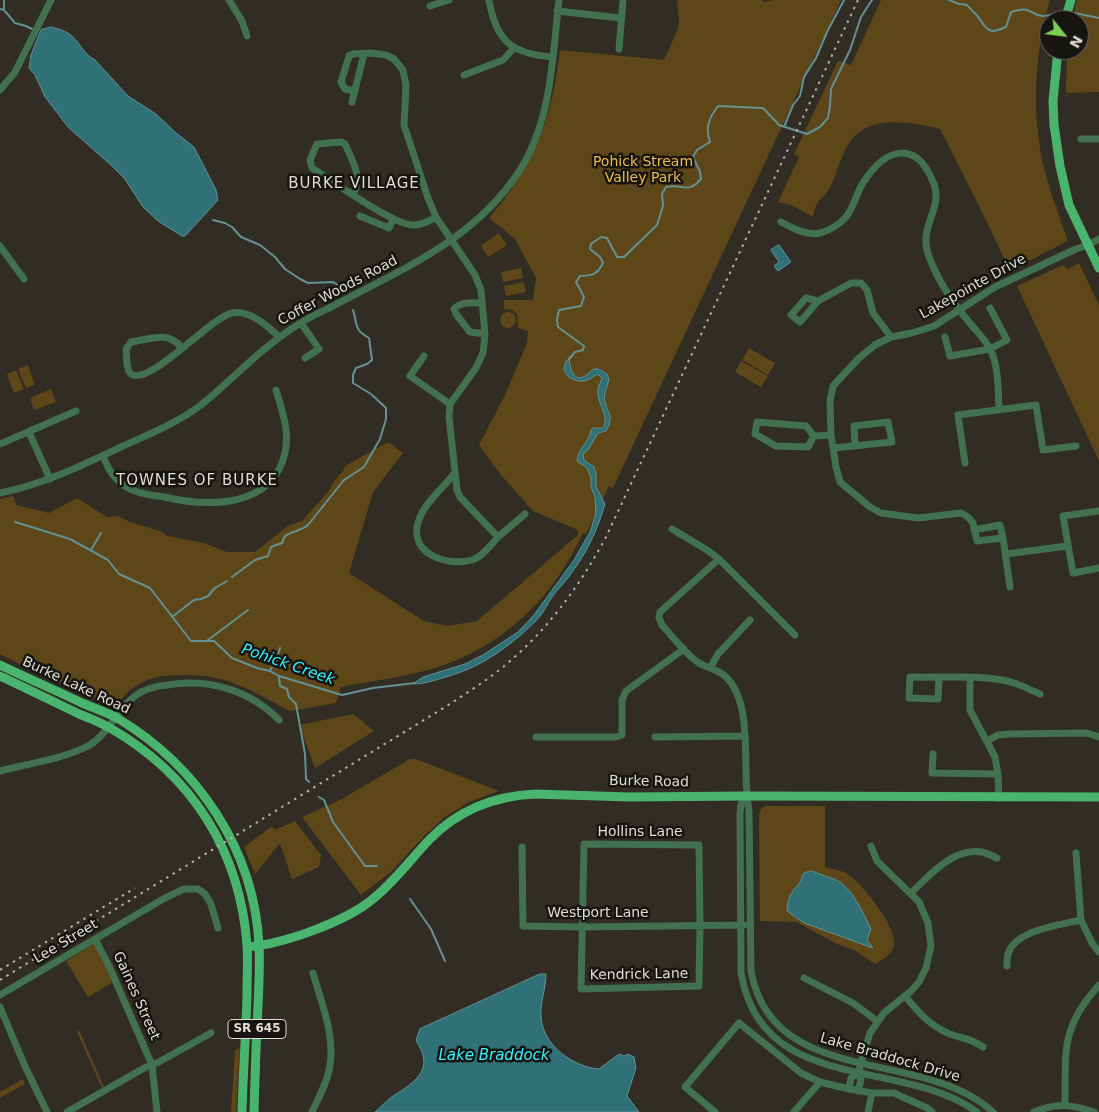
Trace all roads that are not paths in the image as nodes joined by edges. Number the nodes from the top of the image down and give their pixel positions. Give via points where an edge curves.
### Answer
1 (51, 0) edge
2 (229, 0) edge
3 (449, 0) edge
4 (489, 0) edge
5 (559, 0) edge
6 (623, 0) edge
7 (430, 6) dead end
8 (557, 11) junction
9 (621, 18) junction
10 (247, 36) dead end
11 (514, 48) junction
12 (620, 49) dead end
13 (364, 54) junction
14 (553, 57) junction
15 (1057, 60) edge
16 (464, 75) dead end
17 (0, 90) edge
18 (355, 91) junction
19 (352, 102) dead end
20 (1081, 139) dead end
21 (1099, 139) edge
22 (353, 194) junction
23 (360, 216) dead end
24 (436, 217) junction
25 (393, 219) junction
26 (781, 222) dead end
27 (1099, 238) edge
28 (452, 240) junction
29 (0, 246) edge
30 (1088, 246) junction
31 (1099, 268) edge
32 (24, 279) dead end
33 (818, 301) dead end
34 (482, 303) junction
35 (990, 308) dead end
36 (959, 310) junction
37 (301, 323) junction
38 (485, 334) junction
39 (279, 337) junction
40 (891, 337) junction
41 (945, 337) dead end
42 (182, 348) junction
43 (990, 349) junction
44 (424, 356) dead end
45 (306, 358) dead end
46 (276, 390) dead end
47 (450, 404) junction
48 (999, 409) junction
49 (76, 411) dead end
50 (29, 432) junction
51 (831, 435) junction
52 (814, 436) junction
53 (0, 444) edge
54 (855, 446) junction
55 (1076, 446) dead end
56 (834, 448) junction
57 (103, 456) junction
58 (965, 463) dead end
59 (454, 474) junction
60 (50, 479) junction
61 (0, 493) edge
62 (1099, 511) edge
63 (524, 514) dead end
64 (672, 529) dead end
65 (974, 530) junction
66 (498, 537) junction
67 (1003, 538) junction
68 (1067, 546) junction
69 (1006, 554) junction
70 (719, 559) junction
71 (1099, 568) edge
72 (1010, 586) dead end
73 (750, 620) dead end
74 (795, 635) dead end
75 (684, 649) junction
76 (0, 665) edge
77 (710, 668) junction
78 (0, 676) edge
79 (939, 678) junction
80 (970, 678) junction
81 (1040, 694) dead end
82 (116, 718) junction
83 (279, 720) dead end
84 (108, 727) junction
85 (536, 736) dead end
86 (745, 736) junction
87 (654, 737) dead end
88 (1099, 737) edge
89 (987, 740) junction
90 (933, 754) dead end
91 (0, 771) edge
92 (998, 774) junction
93 (746, 796) junction
94 (1099, 797) edge
95 (999, 798) junction
96 (871, 846) dead end
97 (522, 847) dead end
98 (1076, 853) dead end
99 (997, 858) dead end
100 (911, 893) junction
101 (1081, 920) junction
102 (700, 925) junction
103 (741, 925) junction
104 (751, 925) junction
105 (583, 927) junction
106 (218, 928) dead end
107 (95, 939) junction
108 (259, 946) junction
109 (247, 947) junction
110 (1099, 952) edge
111 (1007, 966) dead end
112 (313, 973) dead end
113 (804, 978) dead end
114 (1099, 985) edge
115 (0, 996) edge
116 (905, 996) junction
117 (0, 1008) edge
118 (877, 1020) junction
119 (211, 1034) dead end
120 (983, 1047) dead end
121 (860, 1062) junction
122 (152, 1064) junction
123 (858, 1073) junction
124 (820, 1082) junction
125 (849, 1089) junction
126 (858, 1091) junction
127 (872, 1093) junction
128 (1065, 1105) junction
129 (47, 1112) edge
130 (67, 1112) edge
131 (157, 1112) edge
132 (242, 1112) edge
133 (254, 1112) edge
134 (312, 1112) edge
135 (715, 1112) edge
136 (794, 1112) edge
137 (868, 1112) edge
138 (932, 1112) edge
139 (977, 1112) edge
140 (993, 1112) edge
141 (1034, 1112) edge
142 (1094, 1112) edge

1 - 17 street via 15,72
2 - 10 street
3 - 7 street
4 - 11 street via 499,34
5 - 8 street, Coffer Woods Road
6 - 9 street
8 - 9 street
8 - 14 street, Coffer Woods Road
9 - 12 street
11 - 14 street via 528,54
11 - 16 street via 503,60
13 - 18 street
13 - 18 street via 349,56 341,82 345,89
13 - 24 street via 386,54 403,70 406,85 404,125
14 - 28 street, Coffer Woods Road via 544,113 524,163 498,198
15 - 30 main road via 1053,101 1057,150 1069,205
18 - 19 street
20 - 21 street
22 - 22 street via 312,168 310,160 317,144 344,143 358,176
22 - 25 street
23 - 25 street via 389,228
24 - 25 street via 412,226
24 - 28 street
26 - 36 street via 800,232 819,234 833,228 845,218 861,185 880,162 894,154 908,153 918,157 934,186 936,204 928,224 928,253 941,284
27 - 30 street, Lakepointe Drive
28 - 34 street via 475,275
28 - 37 street, Coffer Woods Road via 422,260
29 - 32 street
30 - 31 main road
30 - 36 street, Lakepointe Drive via 994,287
33 - 40 street via 851,283 861,283 867,290 873,314
34 - 38 street
34 - 38 street via 462,303 454,309 470,332
35 - 43 street via 1007,340
36 - 40 street, Lakepointe Drive via 934,326
36 - 43 street
37 - 39 street, Coffer Woods Road
37 - 45 street via 319,349
38 - 47 street via 479,363
39 - 42 street via 251,316 232,313
39 - 57 street, Coffer Woods Road via 190,413
40 - 51 street, Lakepointe Drive via 859,358 834,386 830,400
41 - 43 street via 950,356
42 - 42 street via 176,341 165,337 131,342 126,348 129,372 133,376 149,373
43 - 48 street via 995,365
44 - 47 street via 410,376
46 - 57 street via 285,422 285,454 274,478 242,499 193,502 138,492 112,476
47 - 59 street
48 - 55 street via 1036,405 1043,450
48 - 58 street via 958,415
49 - 50 street
50 - 53 street
50 - 60 street
51 - 52 street
51 - 56 street, Lakepointe Drive
52 - 52 street via 806,426 757,422 755,434 776,446 808,447
54 - 54 street via 892,442 888,422 854,426
54 - 56 street
56 - 65 street, Lakepointe Drive via 840,482 870,507 881,513 918,518 961,514 973,523
57 - 60 street, Coffer Woods Road
59 - 66 street via 460,497
59 - 66 street via 425,507 417,524 416,533 425,552 441,560 471,560
60 - 61 street, Coffer Woods Road
62 - 68 street via 1063,516
63 - 66 street
64 - 70 street
65 - 67 street via 977,541
65 - 67 street via 1000,526
67 - 69 street
68 - 69 street
68 - 71 street via 1073,573
69 - 72 street
70 - 74 street
70 - 75 street, Lake Braddock Drive via 660,612 662,625
73 - 77 street via 718,654
75 - 77 street, Lake Braddock Drive
75 - 85 street via 626,692 622,700 622,735
76 - 82 main road, Burke Lake Road / SR 645
77 - 86 street, Lake Braddock Drive via 724,675 735,690 744,718
78 - 84 main road, Burke Lake Road / SR 645
79 - 79 street via 910,678 909,698 938,699
79 - 80 street
80 - 81 street via 1012,682
80 - 89 street via 970,710
82 - 83 street via 140,692 156,686 190,682 216,685 242,694
82 - 84 street
82 - 108 main road, Burke Lake Road / SR 645 via 175,762 205,797 240,860 253,904
84 - 91 street via 86,747
84 - 109 main road, Burke Lake Road / SR 645 via 168,770 188,792 216,834 230,864 242,907
86 - 87 street
86 - 93 street, Lake Braddock Drive
88 - 89 street via 1087,733 1009,734
89 - 92 street
90 - 92 street via 932,773
92 - 95 street
93 - 95 main road, Burke Road
93 - 103 street, Lake Braddock Drive via 740,812
93 - 104 street, Lake Braddock Drive
93 - 108 main road, Burke Road via 535,794 493,801 466,812 444,827 360,909 335,922
94 - 95 main road, Burke Road
96 - 100 street via 877,861
97 - 105 street, Westport Lane via 523,926
98 - 101 street
99 - 100 street via 983,852 954,858
100 - 116 street via 926,916 931,946 923,975
101 - 110 street
101 - 111 street via 1024,936 1008,953
102 - 103 street, Westport Lane
102 - 105 street, Westport Lane
102 - 105 street, Kendrick Lane via 699,986 581,989
102 - 105 street, Hollins Lane via 699,845 584,844
103 - 104 street, Westport Lane
103 - 123 street, Lake Braddock Drive via 743,984 767,1028 804,1057
104 - 121 street, Lake Braddock Drive via 753,982 767,1011 799,1042 819,1052
106 - 107 street, Lee Street via 208,898 198,889 184,889
107 - 115 street, Lee Street
107 - 122 street, Gaines Street
108 - 109 main road, Burke Road
108 - 133 main road, Burke Lake Road / SR 645
109 - 132 main road, Burke Lake Road / SR 645
112 - 134 street via 331,1047 327,1080
113 - 118 street via 853,1003
114 - 128 street via 1080,1008 1070,1031 1066,1051
116 - 118 street
116 - 120 street via 934,1025 970,1038
117 - 129 street
118 - 121 street
119 - 122 street
121 - 123 street
121 - 140 street, Lake Braddock Drive via 946,1084 977,1099
122 - 130 street
122 - 131 street, Gaines Street
123 - 125 street via 851,1078
123 - 126 street
123 - 139 street, Lake Braddock Drive via 943,1094
124 - 125 street
124 - 135 street via 801,1072 740,1024 685,1087
124 - 136 street
125 - 126 street
126 - 127 street
127 - 137 street
127 - 138 street via 894,1093
128 - 141 street
128 - 142 street

